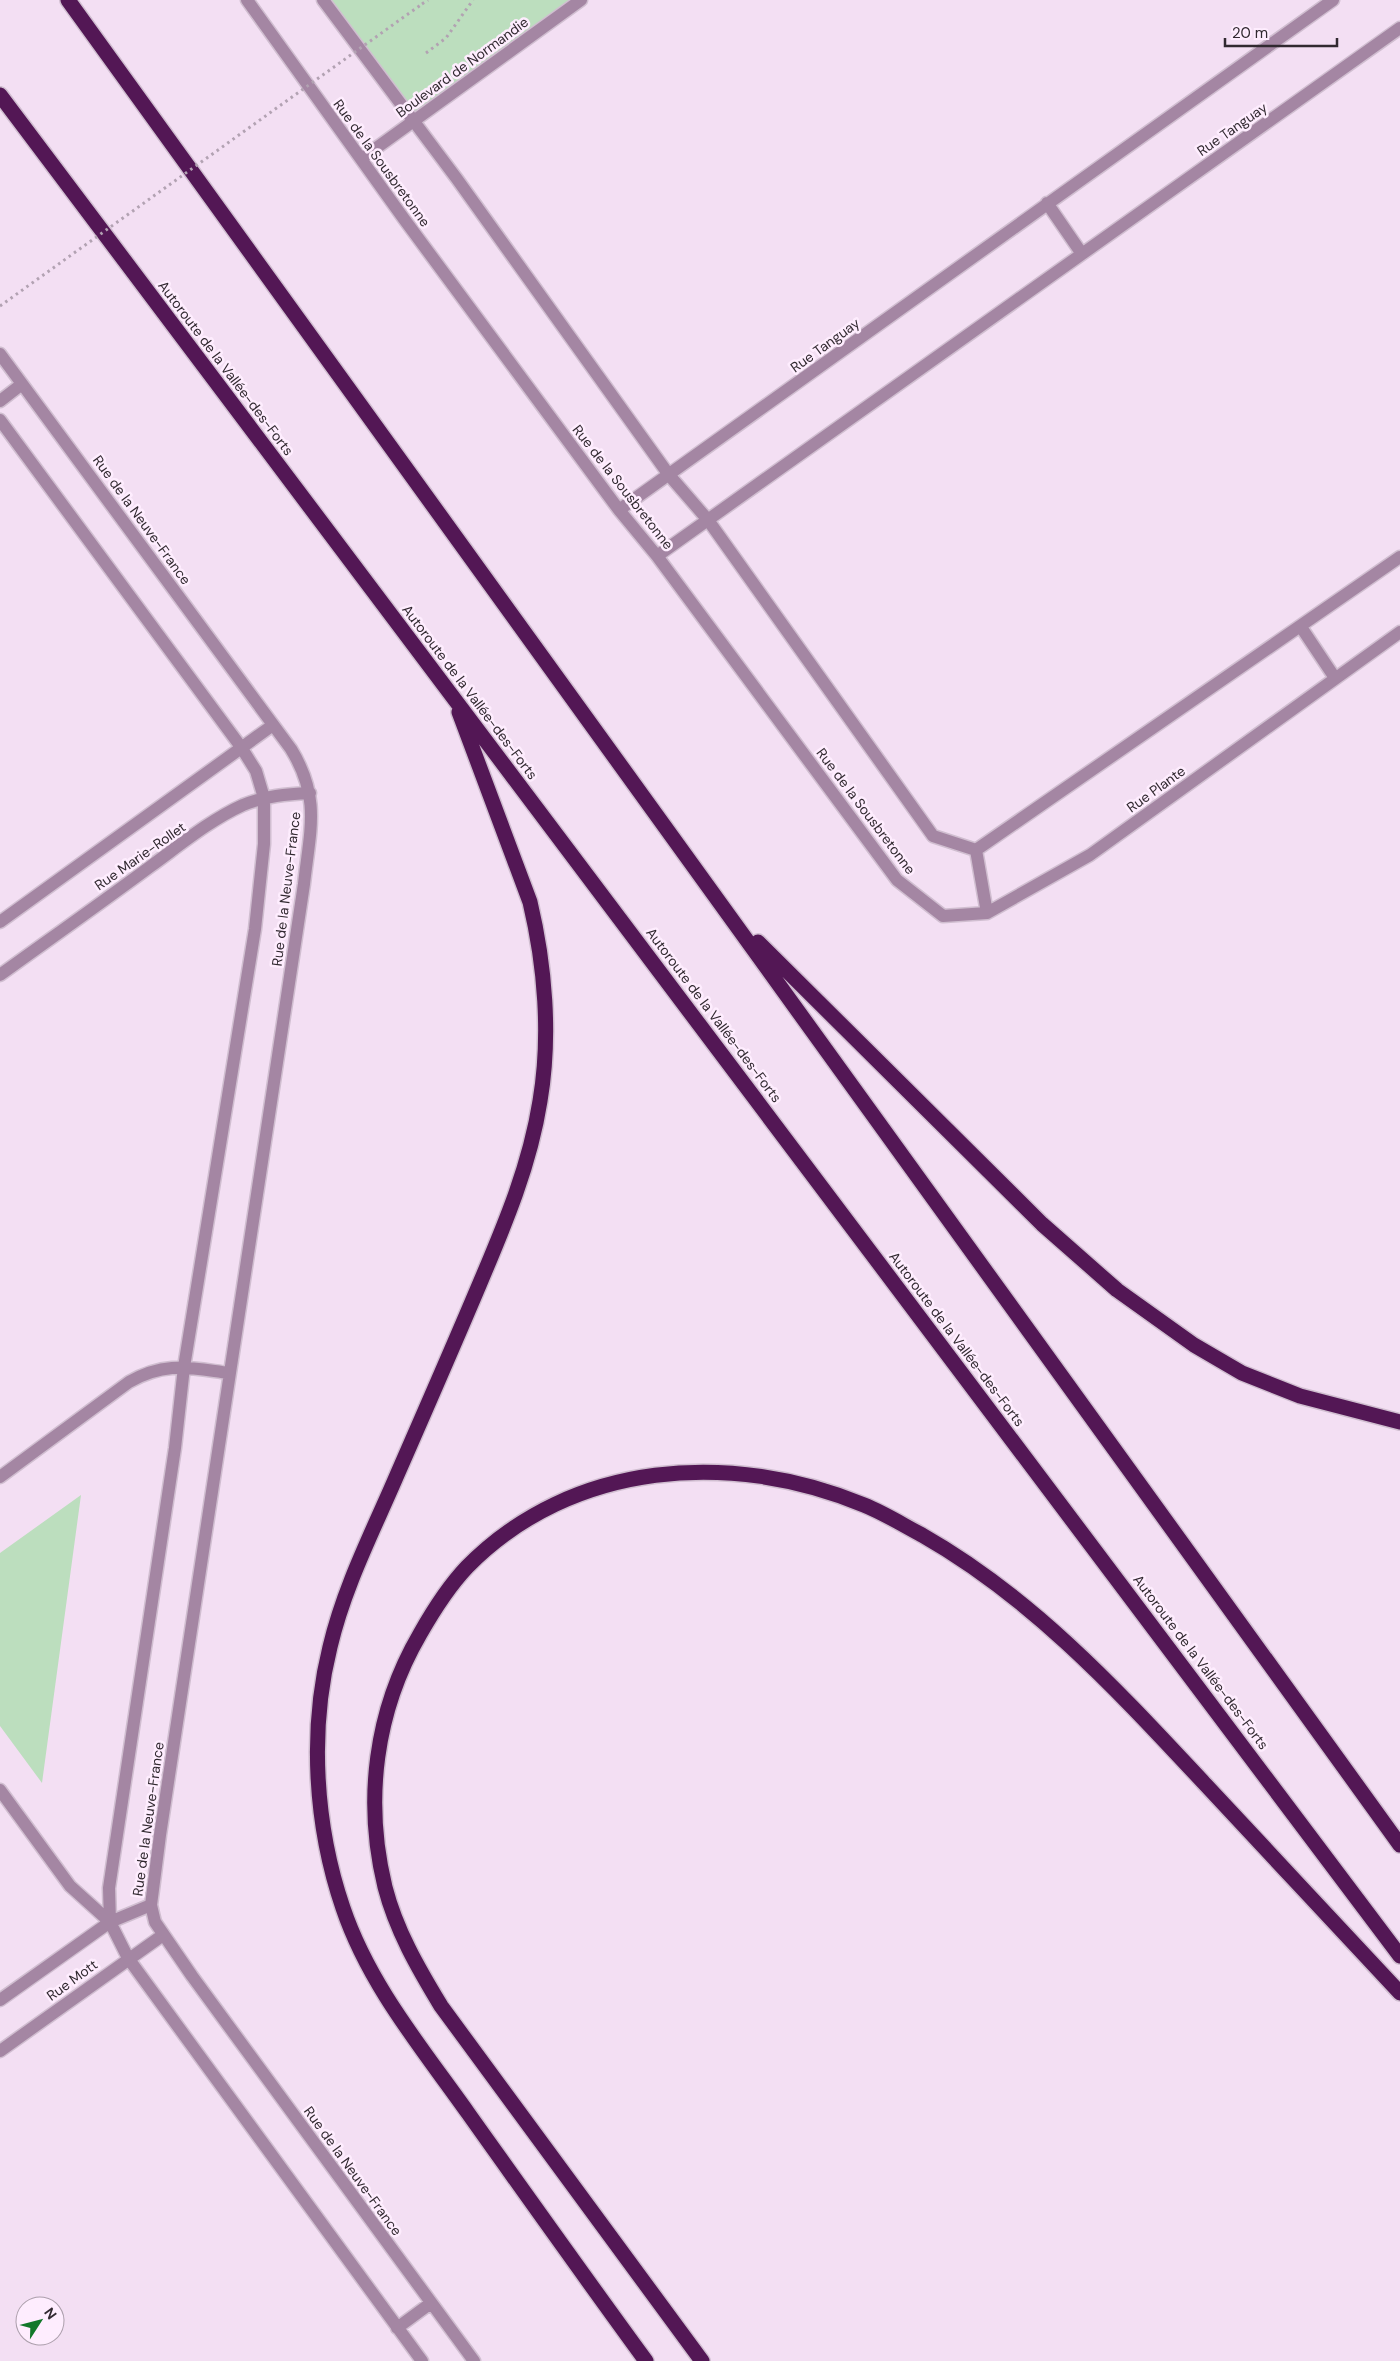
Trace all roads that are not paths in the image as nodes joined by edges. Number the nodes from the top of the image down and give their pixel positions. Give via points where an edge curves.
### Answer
1 (68, 0) edge
2 (247, 0) edge
3 (323, 0) edge
4 (581, 0) edge
5 (1333, 0) edge
6 (1400, 28) edge
7 (0, 95) edge
8 (413, 122) junction
9 (361, 159) junction
10 (1047, 203) junction
11 (1082, 254) junction
12 (0, 354) edge
13 (22, 384) junction
14 (0, 401) edge
15 (0, 420) edge
16 (669, 475) junction
17 (619, 510) junction
18 (708, 520) junction
19 (657, 556) junction
20 (1400, 557) edge
21 (1300, 627) junction
22 (1400, 632) edge
23 (1335, 678) junction
24 (453, 697) junction
25 (273, 725) junction
26 (241, 747) junction
27 (310, 793) junction
28 (264, 798) junction
29 (976, 850) junction
30 (726, 911) junction
31 (987, 913) junction
32 (0, 922) edge
33 (0, 975) edge
34 (184, 1367) junction
35 (229, 1374) junction
36 (1400, 1422) edge
37 (0, 1477) edge
38 (0, 1790) edge
39 (1400, 1845) edge
40 (152, 1905) junction
41 (110, 1922) junction
42 (163, 1935) junction
43 (1400, 1956) edge
44 (128, 1958) junction
45 (1400, 1993) edge
46 (0, 2000) edge
47 (0, 2051) edge
48 (431, 2303) junction
49 (398, 2328) junction
50 (422, 2361) edge
51 (474, 2361) edge
52 (646, 2361) edge
53 (702, 2361) edge

1 - 30 highway
2 - 9 street, Rue de la Sousbretonne
3 - 8 street
4 - 8 street, Boulevard de Normandie
5 - 10 street, Rue Tanguay
6 - 11 street, Rue Tanguay
7 - 24 highway, Autoroute de la Vallée-des-Forts
8 - 9 street, Boulevard de Normandie
8 - 16 street
9 - 17 street, Rue de la Sousbretonne
10 - 11 street
10 - 16 street, Rue Tanguay
11 - 18 street, Rue Tanguay
12 - 13 street, Rue de la Neuve-France
13 - 14 street
13 - 25 street, Rue de la Neuve-France
15 - 26 street, Rue de la Neuve-France
16 - 17 street, Rue Tanguay
16 - 18 street
17 - 19 street, Rue de la Sousbretonne
18 - 19 street, Rue Tanguay
18 - 29 street via 933,836
19 - 31 street, Rue de la Sousbretonne via 897,880 943,916
20 - 21 street
21 - 23 street
21 - 29 street
22 - 23 street, Rue Plante
23 - 31 street, Rue Plante via 1090,855
24 - 43 highway, Autoroute de la Vallée-des-Forts
24 - 52 highway via 530,902 537,932 544,998 540,1100 528,1157 504,1225 363,1552 330,1646 319,1714 321,1814 344,1910 379,1987
25 - 26 street, Rue Marie-Rollet
25 - 27 street, Rue de la Neuve-France via 302,768
26 - 28 street, Rue de la Neuve-France via 256,771
26 - 32 street, Rue Marie-Rollet
27 - 28 street, Rue Marie-Rollet
27 - 35 street, Rue de la Neuve-France via 312,808 304,884
28 - 33 street, Rue Marie-Rollet via 212,823
28 - 34 street, Rue de la Neuve-France via 264,844 255,929
29 - 31 street
30 - 36 highway via 1023,1205 1117,1290 1194,1345 1242,1373 1300,1396
30 - 39 highway
34 - 35 street
34 - 37 street via 157,1369 129,1382
34 - 41 street, Rue de la Neuve-France via 175,1448 109,1888
35 - 40 street, Rue de la Neuve-France
38 - 41 street, Rue de la Neuve-France via 70,1886
40 - 41 street, Rue Mott
40 - 42 street, Rue de la Neuve-France via 155,1922
41 - 44 street, Rue de la Neuve-France
41 - 46 street, Rue Mott
42 - 44 street, Rue Mott
42 - 48 street, Rue de la Neuve-France
44 - 47 street, Rue Mott
44 - 49 street, Rue de la Neuve-France
45 - 53 highway via 1142,1716 1063,1639 965,1560 899,1523 866,1506 792,1480 726,1471 685,1471 622,1481 593,1489 534,1516 506,1534 466,1569 444,1596 409,1653 385,1714 379,1742 375,1801 380,1860 397,1922 441,2006
48 - 49 street
48 - 51 street, Rue de la Neuve-France
49 - 50 street, Rue de la Neuve-France

